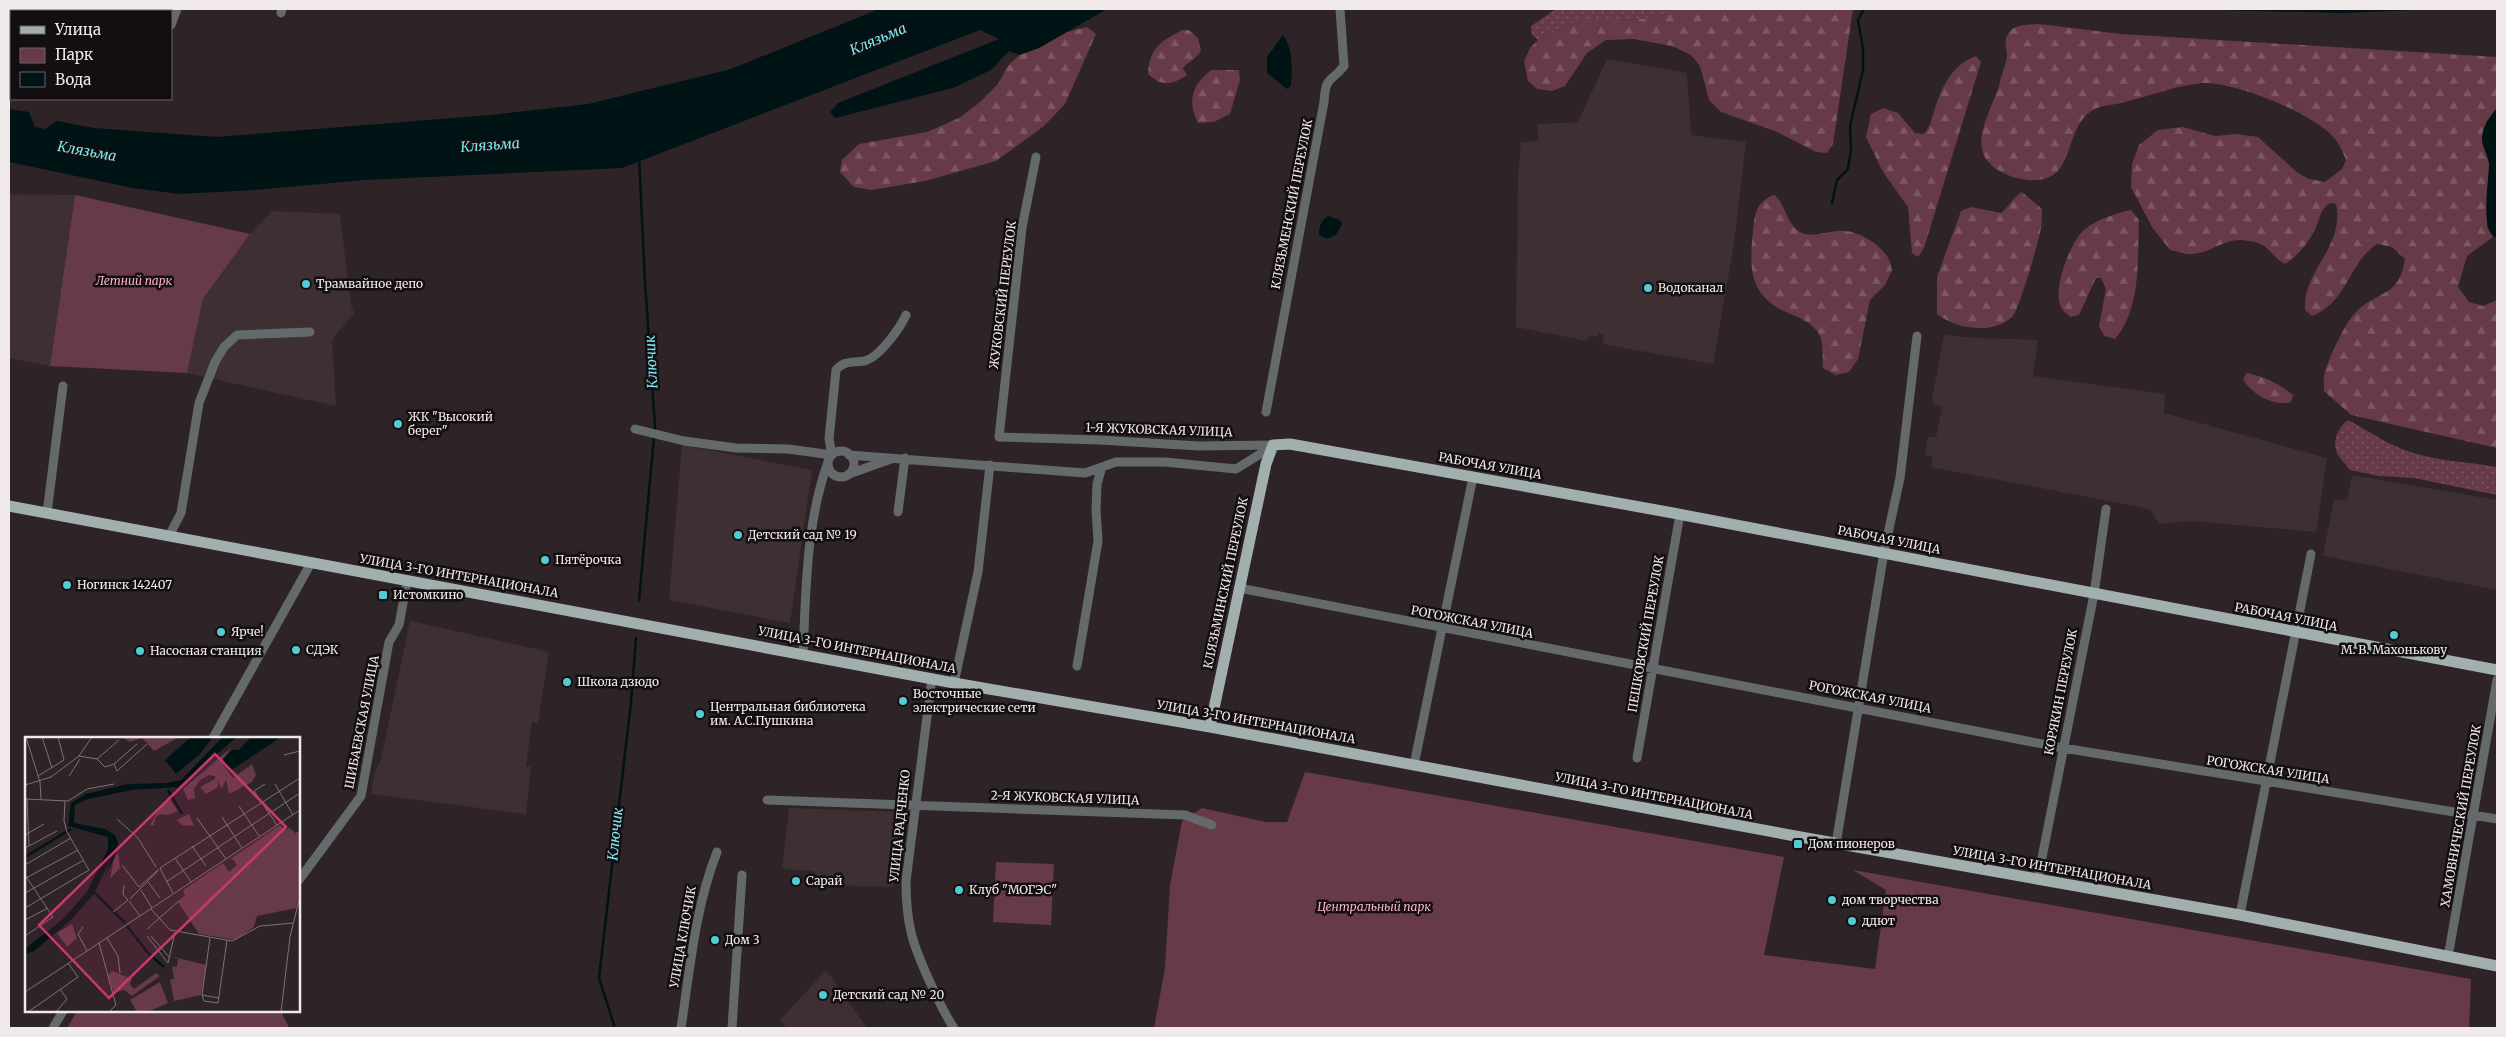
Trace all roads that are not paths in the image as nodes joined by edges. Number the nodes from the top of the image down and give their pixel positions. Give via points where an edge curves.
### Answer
1 (176, 9) edge
2 (1340, 9) edge
3 (172, 22) edge
4 (1036, 157) dead end
5 (906, 315) dead end
6 (310, 332) dead end
7 (1916, 336) dead end
8 (63, 386) dead end
9 (1266, 412) dead end
10 (635, 429) dead end
11 (999, 438) joint
12 (1274, 446) junction
13 (849, 455) junction
14 (830, 458) junction
15 (900, 458) junction
16 (990, 465) junction
17 (1102, 467) junction
18 (849, 474) junction
19 (836, 476) junction
20 (1473, 477) junction
21 (820, 486) junction
22 (9, 506) edge
23 (2106, 510) dead end
24 (898, 512) dead end
25 (47, 514) junction
26 (1680, 514) junction
27 (169, 536) junction
28 (1884, 552) junction
29 (2311, 554) dead end
30 (311, 563) junction
31 (407, 581) junction
32 (1239, 588) junction
33 (2094, 594) junction
34 (1440, 629) junction
35 (2297, 633) junction
36 (803, 654) junction
37 (1077, 666) dead end
38 (1653, 669) junction
39 (2497, 670) edge
40 (932, 678) junction
41 (2497, 680) edge
42 (954, 683) junction
43 (1858, 707) junction
44 (1210, 727) junction
45 (214, 737) edge
46 (2063, 748) junction
47 (1637, 758) dead end
48 (1414, 765) junction
49 (2267, 783) junction
50 (767, 800) dead end
51 (915, 806) junction
52 (2474, 815) junction
53 (2497, 819) edge
54 (1212, 825) dead end
55 (1836, 844) junction
56 (717, 852) dead end
57 (742, 875) dead end
58 (2038, 878) junction
59 (300, 879) edge
60 (2240, 916) junction
61 (2448, 957) junction
62 (2497, 966) edge
63 (62, 1012) edge
64 (949, 1026) edge
65 (53, 1028) edge
66 (681, 1028) edge
67 (732, 1028) edge

1 - 3 street
2 - 9 street, КЛЯЗЬМЕНСКИЙ ПЕРЕУЛОК via 1344,66 1325,85
4 - 11 street, ЖУКОВСКИЙ ПЕРЕУЛОК via 1022,228
5 - 14 street via 892,338 876,354 866,361 842,364 836,370
6 - 27 street via 237,335 224,347 198,403 181,513
7 - 28 street via 1900,478
8 - 25 street
10 - 14 street via 684,441 736,448 788,449
11 - 12 street, 1-Я ЖУКОВСКАЯ УЛИЦА
12 - 17 street via 1236,469 1165,462 1116,462
12 - 20 main road, РАБОЧАЯ УЛИЦА via 1290,444
12 - 32 main road, КЛЯЗЬМИНСКИЙ ПЕРЕУЛОК via 1266,464
13 - 14 street via 841,452
13 - 15 street
13 - 18 street via 853,463
14 - 19 street via 829,470
14 - 21 street
15 - 16 street
15 - 18 street
15 - 24 street
16 - 17 street via 1085,473
16 - 42 street via 978,572
17 - 37 street via 1097,484 1098,541
18 - 19 street
19 - 21 street
20 - 26 main road, РАБОЧАЯ УЛИЦА
20 - 34 street
21 - 36 street via 809,552
22 - 25 main road, УЛИЦА 3-ГО ИНТЕРНАЦИОНАЛА
23 - 33 street, КОРЯКИН ПЕРЕУЛОК
25 - 27 main road, УЛИЦА 3-ГО ИНТЕРНАЦИОНАЛА
26 - 28 main road, РАБОЧАЯ УЛИЦА
26 - 38 street, ПЕШКОВСКИЙ ПЕРЕУЛОК
27 - 30 main road, УЛИЦА 3-ГО ИНТЕРНАЦИОНАЛА
28 - 33 main road, РАБОЧАЯ УЛИЦА
28 - 43 street
29 - 35 street
30 - 31 main road, УЛИЦА 3-ГО ИНТЕРНАЦИОНАЛА
30 - 45 street
31 - 36 main road, УЛИЦА 3-ГО ИНТЕРНАЦИОНАЛА
31 - 59 street, ШИБАЕВСКАЯ УЛИЦА via 399,626 390,642 361,796
32 - 34 street, РОГОЖСКАЯ УЛИЦА
32 - 44 main road, КЛЯЗЬМИНСКИЙ ПЕРЕУЛОК
33 - 35 main road, РАБОЧАЯ УЛИЦА
33 - 46 street, КОРЯКИН ПЕРЕУЛОК
34 - 38 street, РОГОЖСКАЯ УЛИЦА
34 - 48 street
35 - 39 main road, РАБОЧАЯ УЛИЦА
35 - 49 street
36 - 40 main road, УЛИЦА 3-ГО ИНТЕРНАЦИОНАЛА
38 - 43 street, РОГОЖСКАЯ УЛИЦА
38 - 47 street, ПЕШКОВСКИЙ ПЕРЕУЛОК
40 - 42 main road, УЛИЦА 3-ГО ИНТЕРНАЦИОНАЛА
40 - 51 street, УЛИЦА РАДЧЕНКО
41 - 52 street, ХАМОВНИЧЕСКИЙ ПЕРЕУЛОК
42 - 44 main road, УЛИЦА 3-ГО ИНТЕРНАЦИОНАЛА
43 - 46 street, РОГОЖСКАЯ УЛИЦА
43 - 55 street
44 - 48 main road, УЛИЦА 3-ГО ИНТЕРНАЦИОНАЛА
46 - 49 street, РОГОЖСКАЯ УЛИЦА
46 - 58 street, КОРЯКИН ПЕРЕУЛОК
48 - 55 main road, УЛИЦА 3-ГО ИНТЕРНАЦИОНАЛА
49 - 52 street, РОГОЖСКАЯ УЛИЦА
49 - 60 street
50 - 51 street, 2-Я ЖУКОВСКАЯ УЛИЦА
51 - 54 street, 2-Я ЖУКОВСКАЯ УЛИЦА via 1185,815
51 - 64 street, УЛИЦА РАДЧЕНКО via 906,881 911,934
52 - 53 street, РОГОЖСКАЯ УЛИЦА
52 - 61 street, ХАМОВНИЧЕСКИЙ ПЕРЕУЛОК
55 - 58 main road, УЛИЦА 3-ГО ИНТЕРНАЦИОНАЛА
56 - 66 street, УЛИЦА КЛЮЧИК via 696,924
57 - 67 street
58 - 60 main road, УЛИЦА 3-ГО ИНТЕРНАЦИОНАЛА
60 - 61 main road, УЛИЦА 3-ГО ИНТЕРНАЦИОНАЛА
61 - 62 main road, УЛИЦА 3-ГО ИНТЕРНАЦИОНАЛА
63 - 65 street

